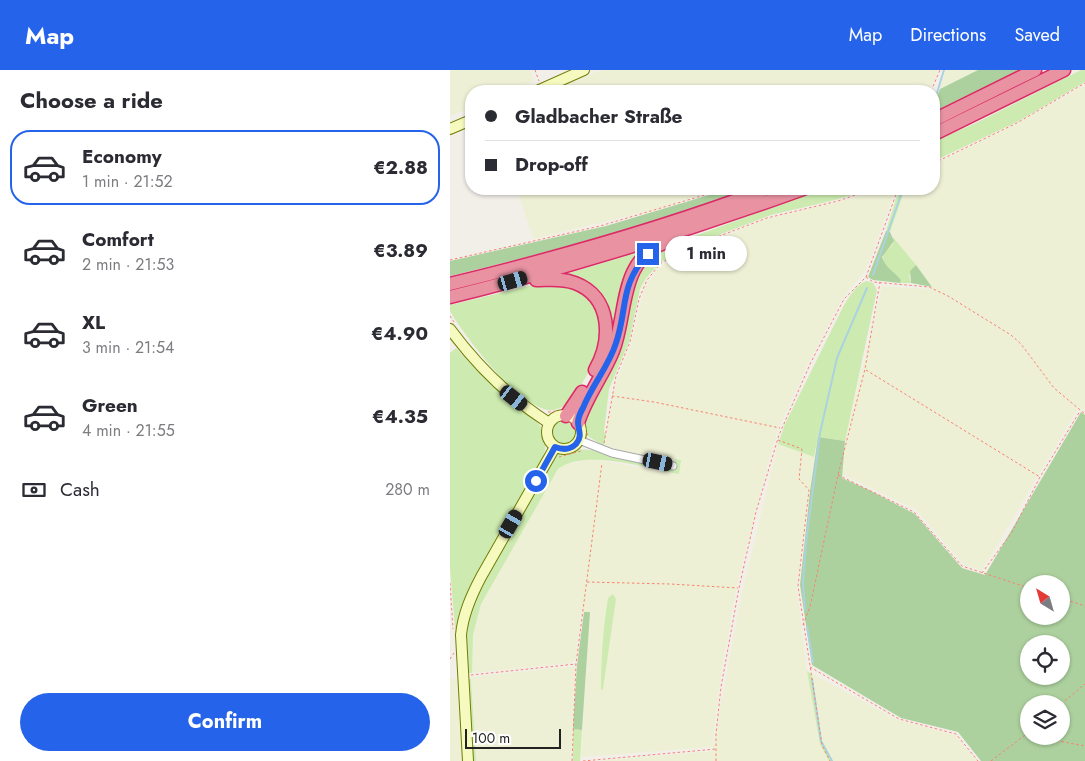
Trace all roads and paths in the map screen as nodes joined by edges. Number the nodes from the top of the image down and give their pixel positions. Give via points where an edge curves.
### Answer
1 (535, 70) edge
2 (584, 70) edge
3 (940, 70) edge
4 (1035, 70) edge
5 (1064, 70) edge
6 (1085, 83) edge
7 (538, 85) edge
8 (550, 85) edge
9 (934, 85) edge
10 (940, 117) edge
11 (465, 123) edge
12 (450, 129) edge
13 (940, 131) edge
14 (940, 160) edge
15 (705, 195) edge
16 (750, 195) edge
17 (786, 195) edge
18 (856, 195) edge
19 (896, 195) edge
20 (706, 224) junction
21 (450, 260) edge
22 (866, 277) junction
23 (513, 281) junction
24 (880, 282) junction
25 (450, 284) edge
26 (450, 297) edge
27 (450, 316) edge
28 (453, 327) edge
29 (865, 369) junction
30 (611, 396) junction
31 (1080, 410) junction
32 (547, 412) dead end
33 (1085, 414) edge
34 (574, 415) junction
35 (549, 423) junction
36 (781, 428) junction
37 (777, 440) junction
38 (582, 442) junction
39 (604, 450) junction
40 (557, 452) junction
41 (602, 463) dead end
42 (673, 466) dead end
43 (838, 475) junction
44 (1040, 477) junction
45 (982, 573) junction
46 (587, 582) junction
47 (450, 583) edge
48 (1020, 585) edge
49 (739, 588) junction
50 (1070, 601) edge
51 (1085, 606) edge
52 (803, 624) junction
53 (453, 635) dead end
54 (454, 652) dead end
55 (450, 659) edge
56 (576, 664) junction
57 (810, 667) junction
58 (463, 674) junction
59 (1085, 684) edge
60 (1070, 696) edge
61 (1020, 739) edge
62 (1070, 743) edge
63 (1085, 746) edge
64 (716, 749) junction
65 (468, 761) edge
66 (572, 761) edge
67 (583, 761) edge
68 (716, 761) edge
69 (830, 761) edge
70 (978, 761) edge
71 (991, 761) edge

1 - 7 path
2 - 8 main road
3 - 9 path
4 - 10 highway
5 - 13 highway
6 - 14 path via 1017,123
11 - 12 main road
15 - 21 path via 609,223
16 - 25 highway via 667,224
17 - 20 highway
18 - 30 path via 768,218 688,248 662,263 642,289 630,342
19 - 22 path
20 - 23 highway
20 - 34 highway via 656,248 636,268 625,294 616,342
22 - 24 path
22 - 36 path via 844,299
23 - 26 highway
23 - 34 highway via 575,282 588,290 600,304 607,331 604,348
24 - 29 path
24 - 31 path via 929,287 1012,335 1054,388
27 - 28 path
28 - 35 main road via 466,350 501,387
29 - 43 path
29 - 44 path
30 - 36 path
30 - 39 path
31 - 33 path
31 - 44 path
32 - 34 path via 567,407
34 - 35 main road via 557,417
34 - 38 main road
34 - 38 path via 586,418 588,436
35 - 40 main road via 547,436
36 - 37 path
37 - 49 path
37 - 52 path via 802,449 799,479 809,490 798,586
38 - 39 street
38 - 40 main road
38 - 40 path via 581,451
39 - 42 street
40 - 58 main road via 470,598 461,635
41 - 46 path
43 - 45 path via 914,512 962,566
43 - 52 path via 810,607
44 - 45 path via 1012,532
45 - 48 path
46 - 49 path
46 - 56 path
47 - 53 path
49 - 64 path via 721,687
50 - 51 path
52 - 57 path
54 - 55 path
56 - 58 path
56 - 66 path
57 - 69 path via 822,745
57 - 70 path via 899,719 956,734
58 - 65 main road
59 - 60 path
61 - 71 path
62 - 63 path
64 - 67 path
64 - 68 path

